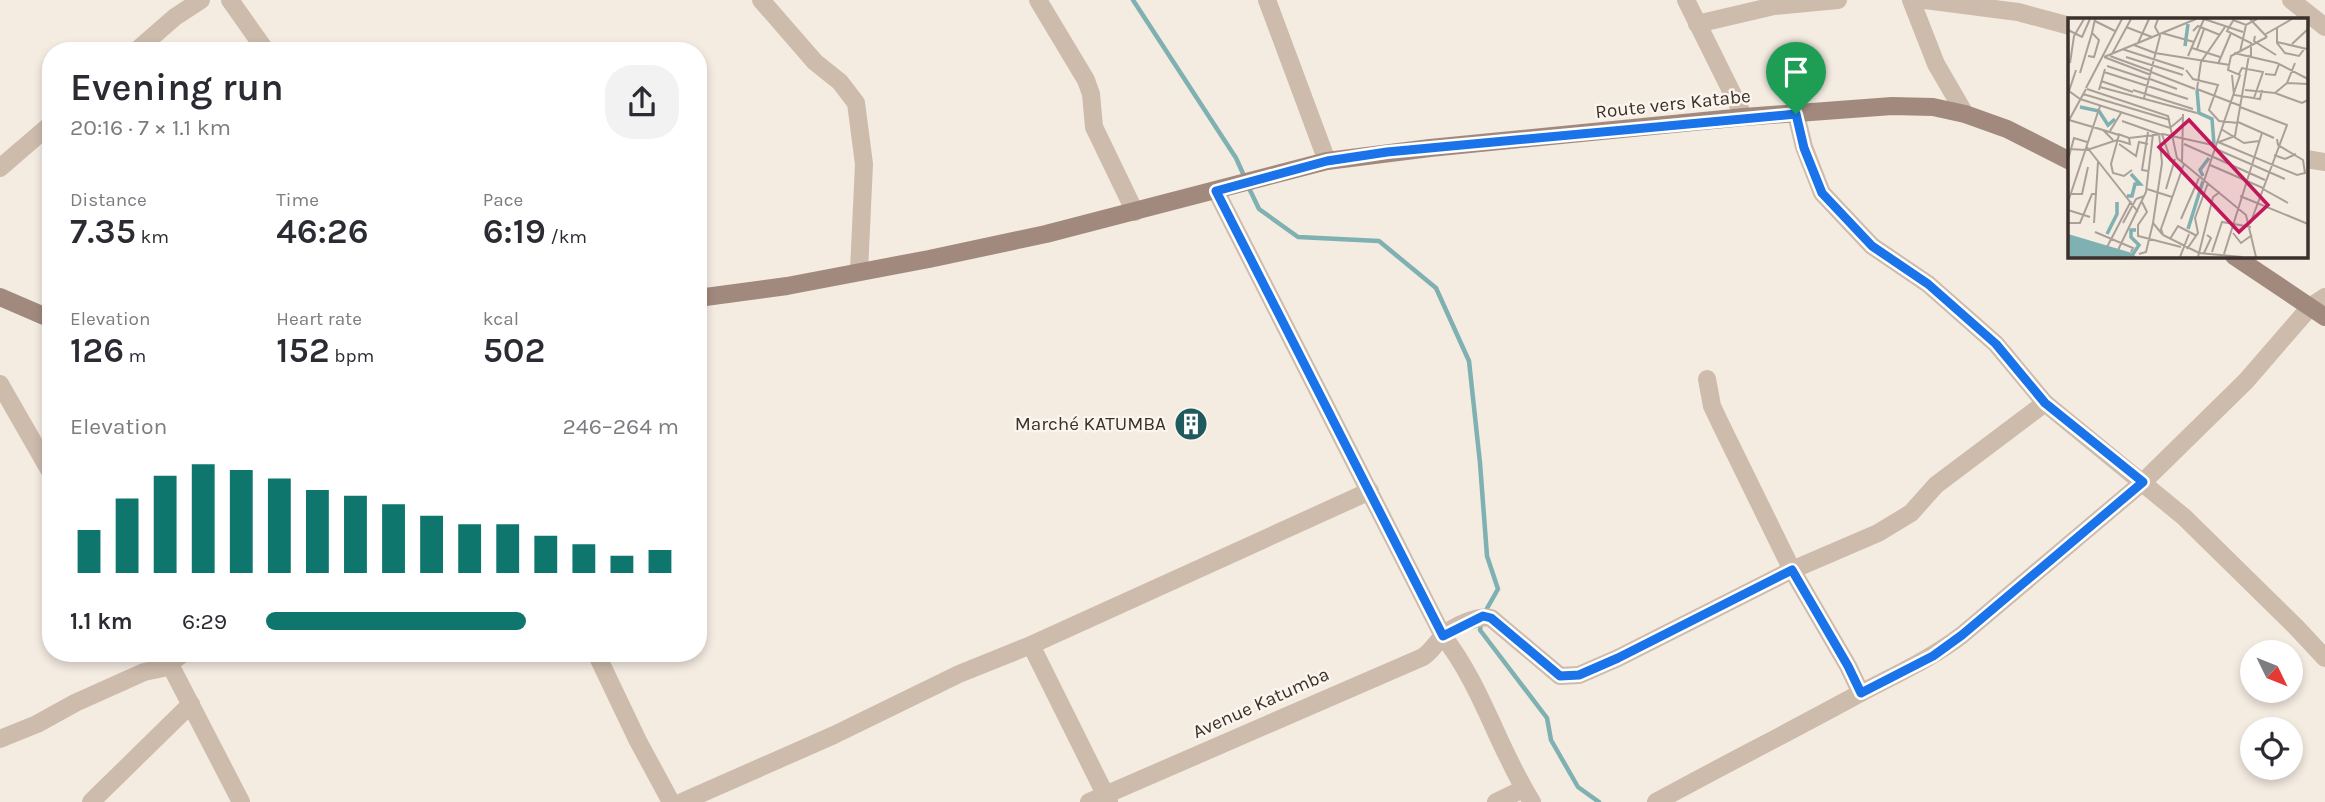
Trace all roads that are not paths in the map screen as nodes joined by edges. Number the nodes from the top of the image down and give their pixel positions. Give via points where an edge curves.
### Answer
1 (201, 0) edge
2 (230, 0) edge
3 (761, 0) edge
4 (1038, 0) edge
5 (1267, 0) edge
6 (1686, 0) edge
7 (1838, 0) edge
8 (1911, 0) edge
9 (1925, 0) edge
10 (2291, 0) edge
11 (1697, 24) junction
12 (2068, 25) edge
13 (2325, 26) edge
14 (146, 42) edge
15 (260, 42) edge
16 (1796, 114) junction
17 (1965, 114) junction
18 (1744, 117) junction
19 (42, 132) edge
20 (2068, 160) edge
21 (1327, 161) junction
22 (0, 168) edge
23 (1225, 189) junction
24 (1135, 212) junction
25 (2236, 257) edge
26 (859, 271) junction
27 (0, 297) edge
28 (707, 297) edge
29 (2320, 307) edge
30 (42, 318) edge
31 (1707, 379) dead end
32 (0, 384) edge
33 (2045, 403) junction
34 (42, 457) edge
35 (2143, 482) junction
36 (1370, 491) junction
37 (1792, 570) junction
38 (1443, 636) junction
39 (1031, 645) junction
40 (2325, 659) edge
41 (168, 662) edge
42 (175, 662) edge
43 (600, 662) edge
44 (1861, 693) junction
45 (191, 704) junction
46 (0, 739) edge
47 (1527, 795) edge
48 (1101, 800) edge
49 (91, 802) edge
50 (241, 802) edge
51 (671, 802) edge
52 (682, 802) edge
53 (1496, 802) edge
54 (1656, 802) edge

1 - 14 street
2 - 15 street
3 - 26 street via 856,103 864,164
4 - 24 street via 1086,80 1094,127
5 - 21 street
6 - 11 street
7 - 11 street via 1774,6
8 - 17 street via 1936,64
9 - 12 street via 2018,12
10 - 13 street
11 - 18 street
16 - 17 street, Route vers Katabe via 1892,106
16 - 18 street, Route vers Katabe
16 - 33 street via 1822,193 1872,246 1928,284 1996,344
17 - 20 street, Route vers Katabe
18 - 21 street, Route vers Katabe
19 - 22 street
21 - 23 street, Route vers Katabe
23 - 24 street, Route vers Katabe
23 - 36 street
24 - 26 street, Route vers Katabe
25 - 29 street
26 - 28 street, Route vers Katabe
27 - 30 street
29 - 35 street
31 - 37 street via 1712,406
32 - 34 street
33 - 35 street
33 - 37 street via 1936,485 1902,519
35 - 40 street via 2221,552
35 - 44 street via 1962,635 1933,656
36 - 38 street
36 - 39 street
37 - 38 street, Avenue Katumba via 1579,675 1560,676 1491,618 1483,616
37 - 44 street
38 - 47 street via 1483,699
38 - 48 street, Avenue Katumba via 1423,657
39 - 48 street
39 - 52 street
41 - 46 street
42 - 45 street
43 - 51 street
44 - 54 street
45 - 49 street
45 - 50 street
47 - 53 street

